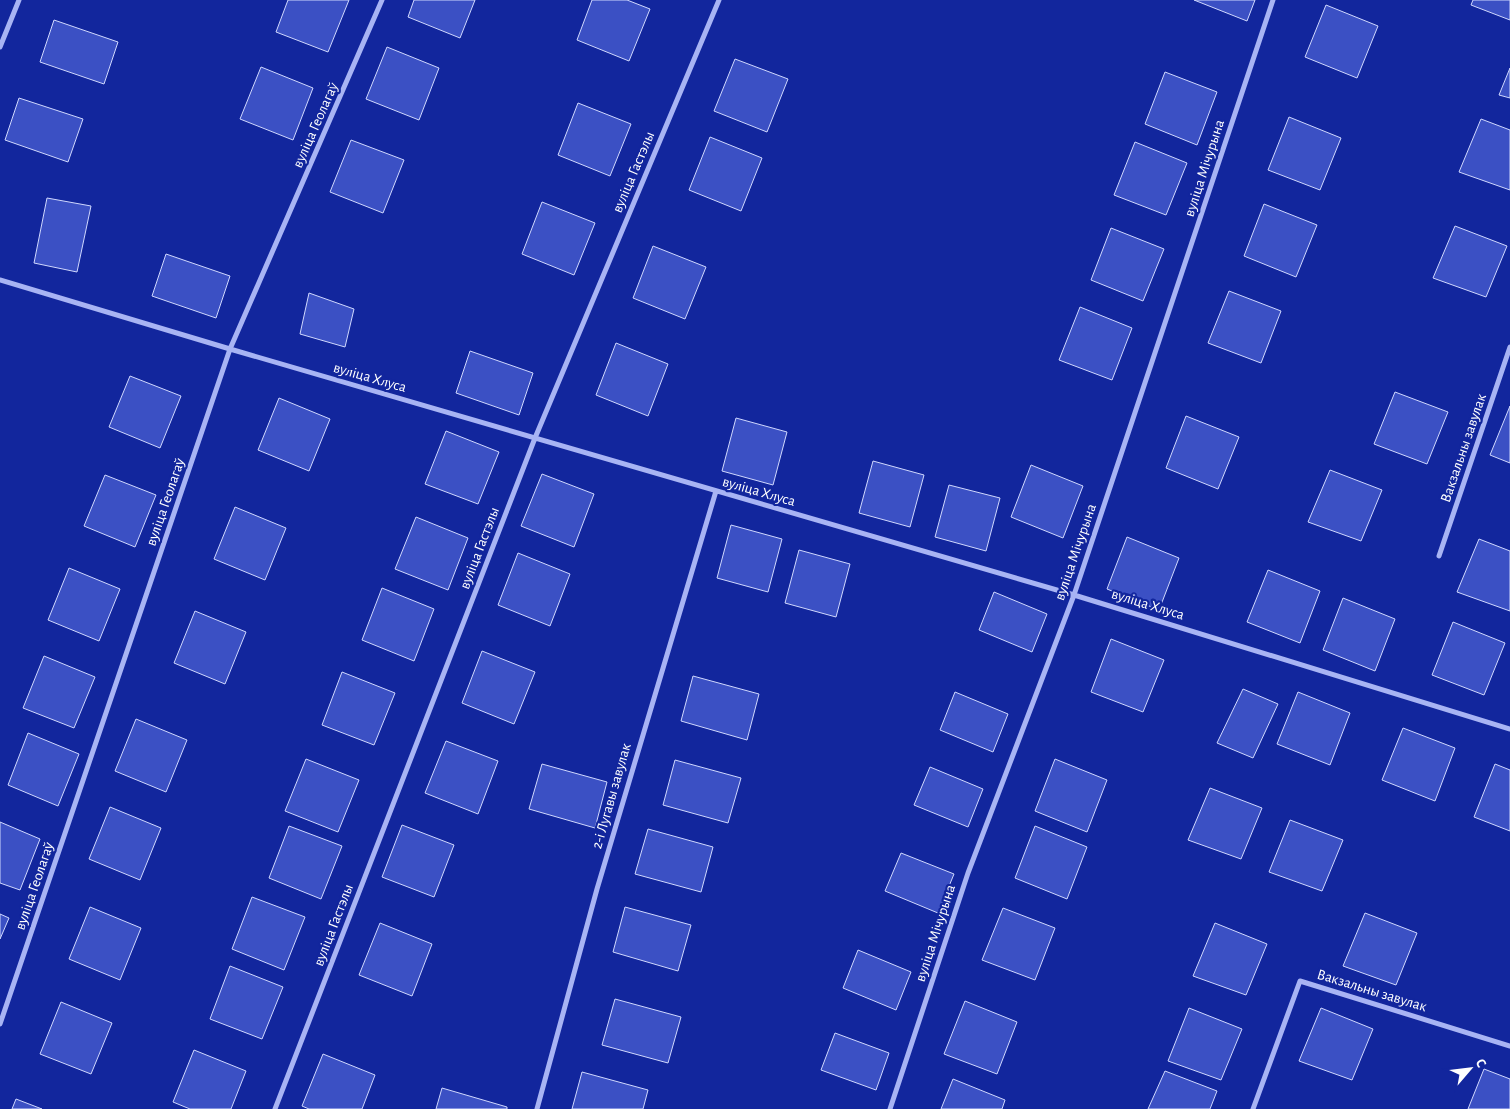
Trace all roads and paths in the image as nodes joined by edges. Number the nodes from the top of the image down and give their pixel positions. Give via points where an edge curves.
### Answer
1 (20, 0) edge
2 (382, 0) edge
3 (719, 0) edge
4 (1273, 0) edge
5 (0, 47) edge
6 (0, 280) edge
7 (1510, 347) edge
8 (230, 350) junction
9 (535, 438) junction
10 (716, 491) junction
11 (1439, 556) dead end
12 (1074, 595) junction
13 (1510, 728) edge
14 (0, 1024) edge
15 (1510, 1046) edge
16 (275, 1109) edge
17 (537, 1109) edge
18 (890, 1109) edge
19 (1253, 1109) edge

1 - 5 street
2 - 8 street, вуліца Геолагаў
3 - 9 street, вуліца Гастэлы
4 - 12 street, вуліца Мічурына
6 - 8 street, вуліца Хлуса
7 - 11 street, Вакзальны завулак
8 - 9 street, вуліца Хлуса
8 - 14 street, вуліца Геолагаў
9 - 10 street, вуліца Хлуса
9 - 16 street, вуліца Гастэлы
10 - 12 street, вуліца Хлуса
10 - 17 street, 2-і Лугавы завулак via 597,890
12 - 13 street, вуліца Хлуса
12 - 18 street, вуліца Мічурына via 968,873
15 - 19 street, Вакзальны завулак via 1300,981

